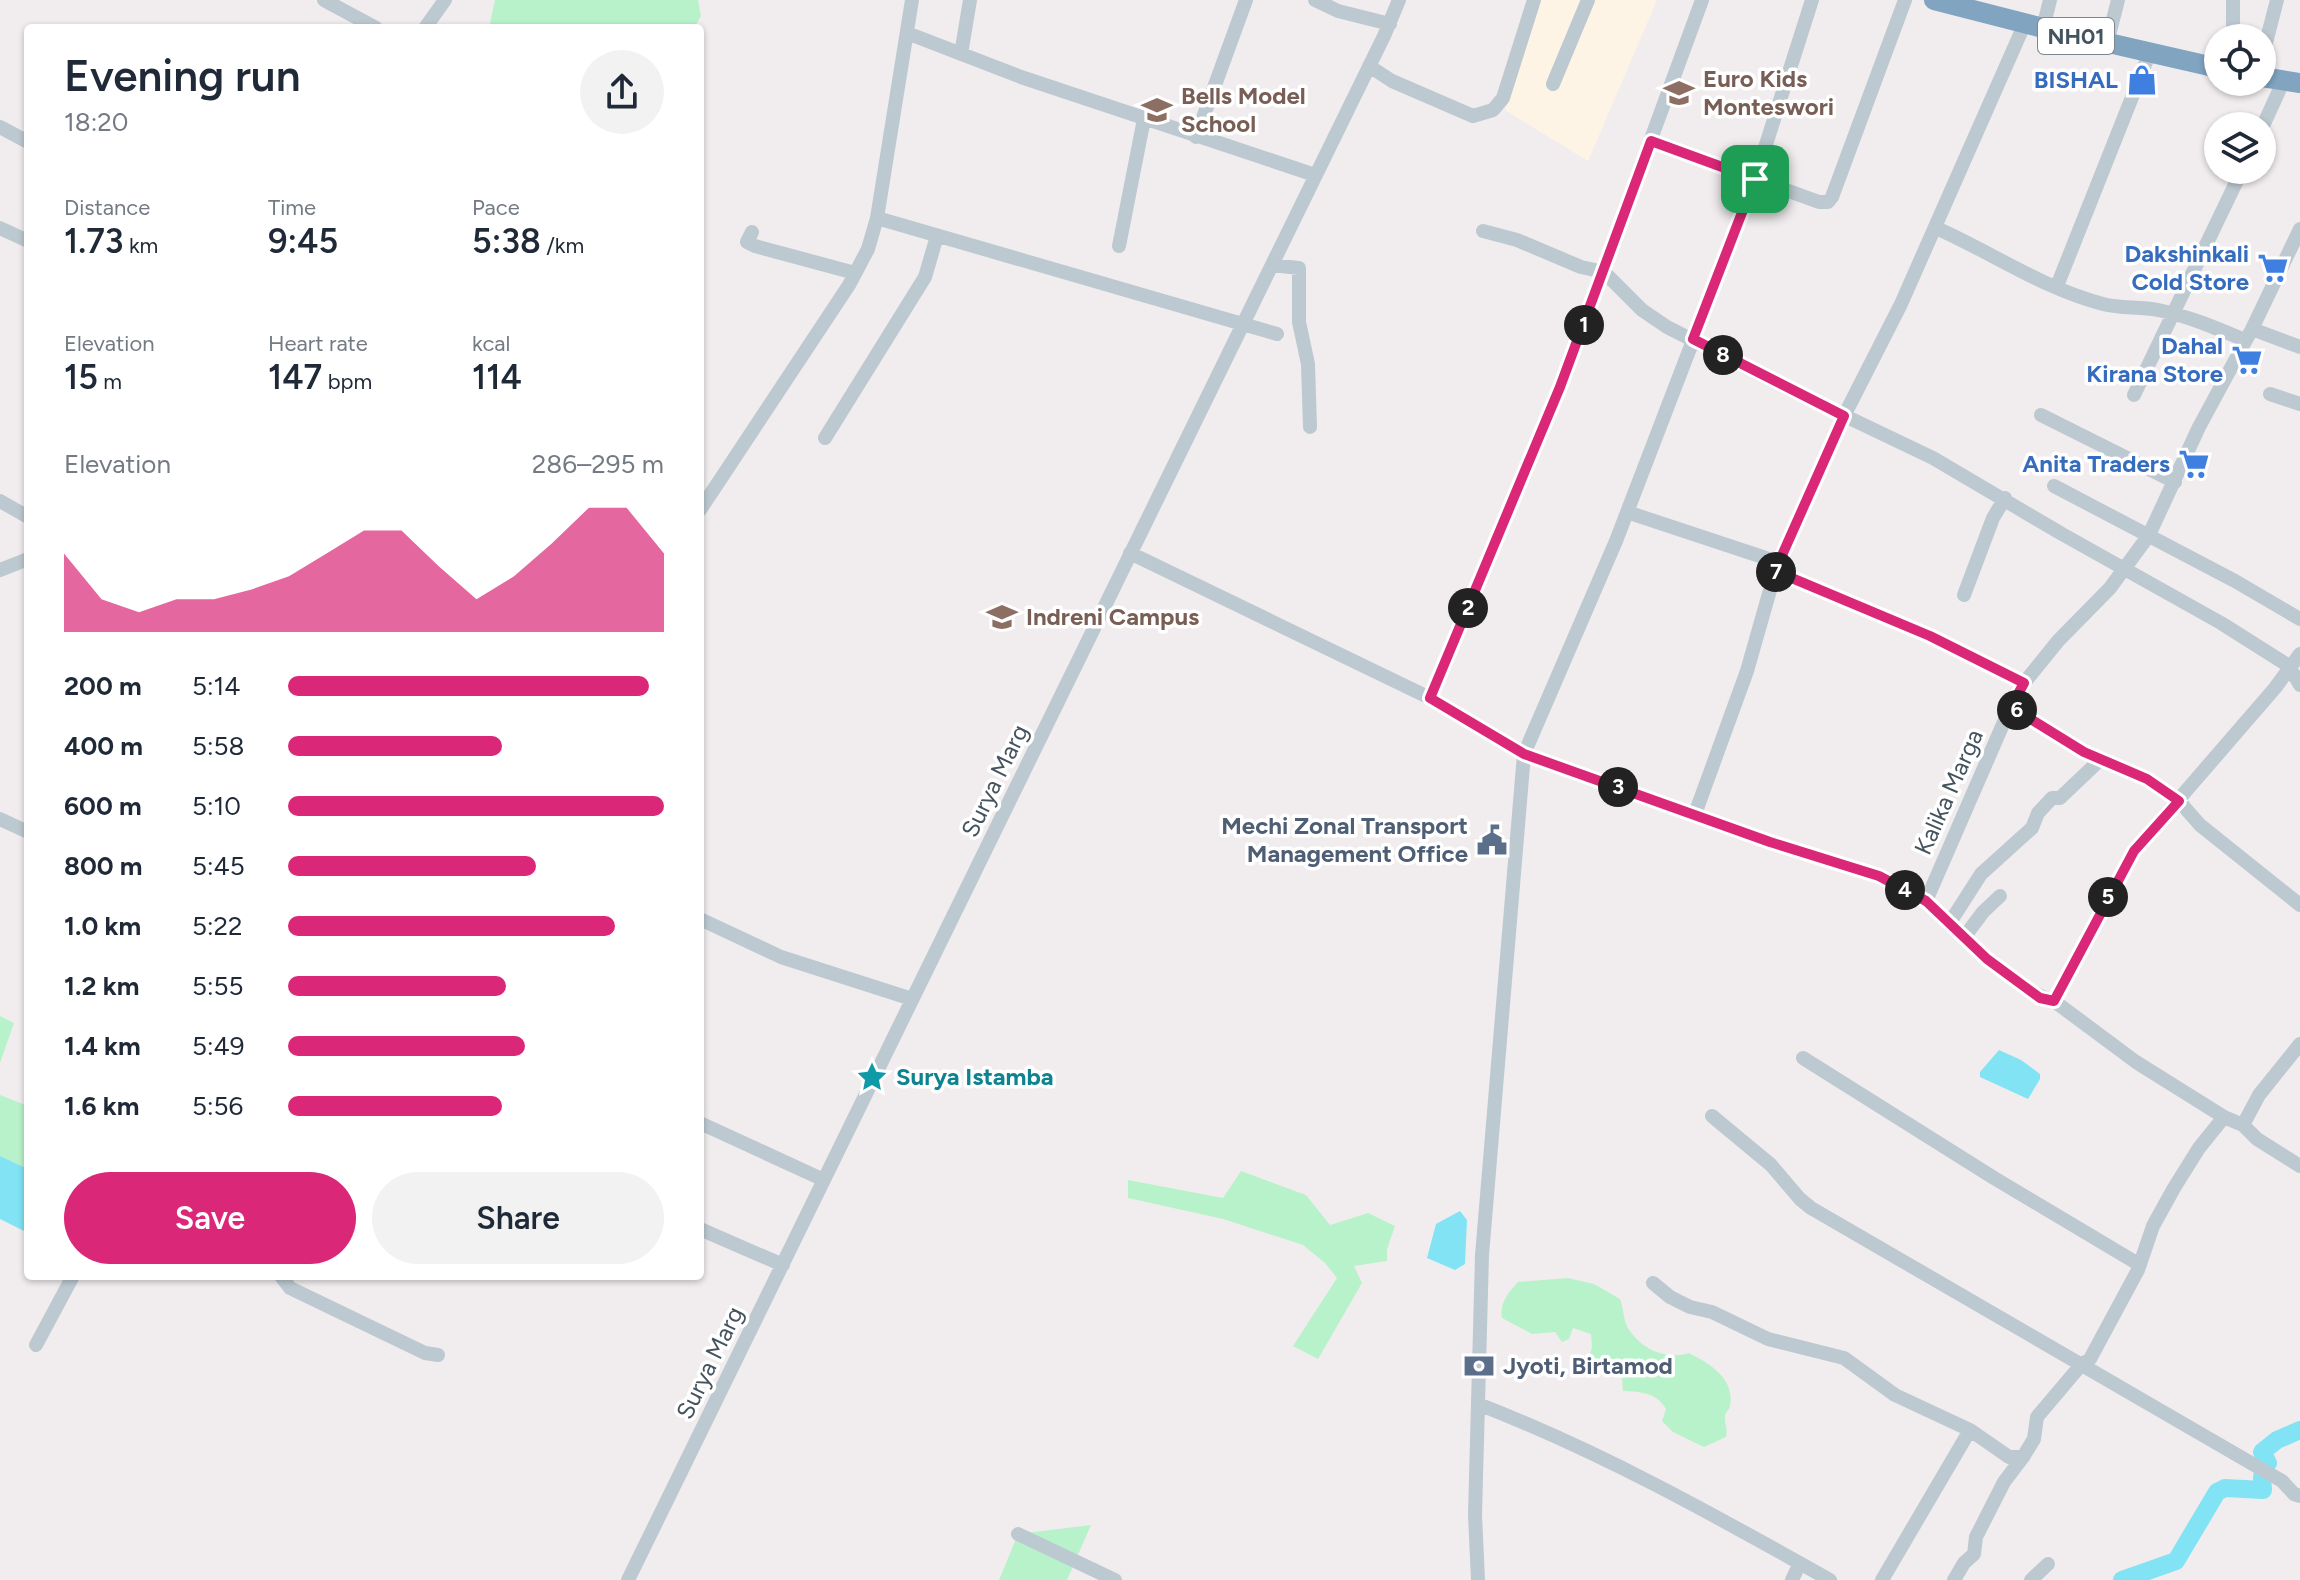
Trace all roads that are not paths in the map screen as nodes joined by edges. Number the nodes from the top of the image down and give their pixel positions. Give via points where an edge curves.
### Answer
1 (324, 0) edge
2 (445, 0) edge
3 (912, 0) edge
4 (970, 0) edge
5 (1246, 0) edge
6 (1315, 0) edge
7 (1399, 0) edge
8 (1534, 0) edge
9 (1588, 0) edge
10 (1702, 0) edge
11 (1812, 0) edge
12 (1905, 0) edge
13 (1934, 0) edge
14 (2050, 0) edge
15 (2118, 0) edge
16 (2233, 0) edge
17 (2277, 0) edge
18 (369, 24) edge
19 (428, 24) edge
20 (1390, 24) junction
21 (2233, 24) edge
22 (2271, 24) edge
23 (2034, 26) junction
24 (907, 33) junction
25 (2107, 43) junction
26 (2150, 52) junction
27 (961, 54) junction
28 (2204, 65) edge
29 (1369, 66) junction
30 (2292, 82) edge
31 (1553, 84) dead end
32 (2272, 112) edge
33 (1144, 119) junction
34 (0, 127) edge
35 (1196, 137) junction
36 (24, 140) edge
37 (1651, 141) junction
38 (1315, 175) junction
39 (1755, 179) junction
40 (2235, 184) edge
41 (877, 218) junction
42 (0, 228) edge
43 (1936, 228) junction
44 (2300, 229) edge
45 (1483, 231) dead end
46 (752, 232) dead end
47 (937, 236) junction
48 (24, 239) edge
49 (1119, 246) dead end
50 (1272, 265) junction
51 (1604, 272) junction
52 (855, 273) junction
53 (2057, 286) junction
54 (2173, 314) junction
55 (1245, 323) junction
56 (1277, 334) dead end
57 (2248, 334) junction
58 (1693, 339) junction
59 (2300, 347) edge
60 (2270, 394) dead end
61 (2134, 395) dead end
62 (2300, 404) edge
63 (2041, 415) dead end
64 (1844, 416) junction
65 (1310, 427) dead end
66 (825, 438) dead end
67 (2175, 482) junction
68 (2054, 486) dead end
69 (2005, 498) junction
70 (0, 501) edge
71 (704, 504) edge
72 (1627, 512) junction
73 (24, 515) edge
74 (2149, 535) junction
75 (1130, 553) junction
76 (24, 561) edge
77 (1777, 567) junction
78 (2124, 569) junction
79 (0, 570) edge
80 (1964, 595) dead end
81 (2300, 619) edge
82 (2300, 654) edge
83 (2289, 666) junction
84 (2024, 683) junction
85 (2300, 685) edge
86 (1430, 698) junction
87 (2011, 707) junction
88 (1524, 754) junction
89 (2101, 759) junction
90 (2179, 801) junction
91 (1695, 814) junction
92 (0, 819) edge
93 (24, 830) edge
94 (2000, 896) dead end
95 (1926, 901) junction
96 (2300, 905) edge
97 (704, 921) edge
98 (1949, 924) junction
99 (1965, 936) junction
100 (912, 999) junction
101 (2054, 1001) junction
102 (2299, 1049) edge
103 (1803, 1058) dead end
104 (1712, 1116) dead end
105 (2224, 1117) junction
106 (704, 1125) edge
107 (2243, 1125) junction
108 (2300, 1166) edge
109 (824, 1180) junction
110 (704, 1231) edge
111 (783, 1265) junction
112 (2140, 1265) junction
113 (71, 1280) edge
114 (284, 1280) edge
115 (1653, 1283) dead end
116 (36, 1345) dead end
117 (438, 1355) dead end
118 (2081, 1365) junction
119 (1478, 1404) junction
120 (1970, 1430) junction
121 (2023, 1457) junction
122 (2300, 1496) edge
123 (1018, 1534) dead end
124 (1800, 1563) junction
125 (2048, 1564) dead end
126 (628, 1580) edge
127 (1115, 1580) edge
128 (1478, 1580) edge
129 (1792, 1580) edge
130 (1830, 1580) edge
131 (1882, 1580) edge
132 (1954, 1580) edge
133 (2031, 1580) edge

1 - 18 street
2 - 19 street
3 - 24 street
4 - 27 street
5 - 35 street
6 - 20 street
7 - 20 street, Surya Marg
8 - 29 street via 1503,98 1493,110 1473,116
9 - 31 street
10 - 37 street
11 - 39 street
12 - 39 street via 1828,202
13 - 23 highway, NH01
14 - 23 street
15 - 25 street
16 - 21 street
17 - 22 street
20 - 29 street, Surya Marg
23 - 25 highway, NH01
23 - 43 street
24 - 27 street
24 - 41 street
25 - 26 highway, NH01
26 - 28 highway, NH01
26 - 53 street
27 - 33 street
29 - 38 street, Surya Marg
30 - 32 street
33 - 35 street
33 - 49 street
34 - 36 street
35 - 38 street
37 - 39 street
37 - 51 street
38 - 50 street, Surya Marg
39 - 58 street
40 - 54 street
41 - 47 street
41 - 52 street
42 - 48 street
43 - 53 street
43 - 64 street
44 - 57 street, Kalika Marga
45 - 51 street
46 - 52 street via 747,242 755,246
47 - 55 street
47 - 66 street via 925,277
50 - 55 street, Surya Marg
50 - 65 street via 1299,268
51 - 58 street via 1642,310
51 - 86 street
52 - 71 street
53 - 54 street via 2105,305
54 - 57 street
54 - 61 street
55 - 56 street
55 - 75 street, Surya Marg
57 - 59 street
57 - 67 street, Kalika Marga
58 - 64 street
58 - 72 street
60 - 62 street
63 - 67 street
64 - 69 street
64 - 77 street
67 - 74 street, Kalika Marga
68 - 74 street
69 - 78 street
69 - 80 street
70 - 73 street
72 - 77 street
72 - 88 street
74 - 78 street, Kalika Marga
74 - 81 street
75 - 86 street
75 - 100 street, Surya Marg
76 - 79 street
77 - 84 street
77 - 91 street via 1747,671
78 - 83 street
78 - 84 street, Kalika Marga
82 - 83 street
83 - 85 street
83 - 90 street
84 - 87 street, Kalika Marga
86 - 88 street
87 - 89 street
87 - 95 street, Kalika Marga
88 - 91 street
88 - 119 street via 1482,1255
89 - 90 street via 2147,779
89 - 98 street via 2060,798 2052,798 2032,828 1981,874
90 - 96 street via 2200,825
90 - 101 street via 2134,851
91 - 95 street via 1879,876
92 - 93 street
94 - 99 street
95 - 98 street
97 - 100 street via 781,957
98 - 99 street
99 - 101 street via 2040,998
100 - 109 street, Surya Marg
101 - 105 street via 2136,1062
102 - 107 street via 2259,1095
103 - 112 street
104 - 118 street via 1771,1165 1811,1208
105 - 107 street
105 - 112 street via 2174,1188
106 - 109 street
107 - 108 street
109 - 111 street, Surya Marg
110 - 111 street
111 - 126 street, Surya Marg
112 - 118 street via 2090,1359
113 - 116 street
114 - 117 street via 290,1288
115 - 120 street via 1690,1307 1768,1339 1844,1358 1895,1395
118 - 121 street via 2037,1417 2034,1439
118 - 122 street
119 - 124 street via 1647,1480
119 - 128 street
120 - 121 street via 2009,1457
120 - 131 street
121 - 132 street via 1976,1537 1974,1554
123 - 127 street
124 - 129 street
124 - 130 street
125 - 133 street

